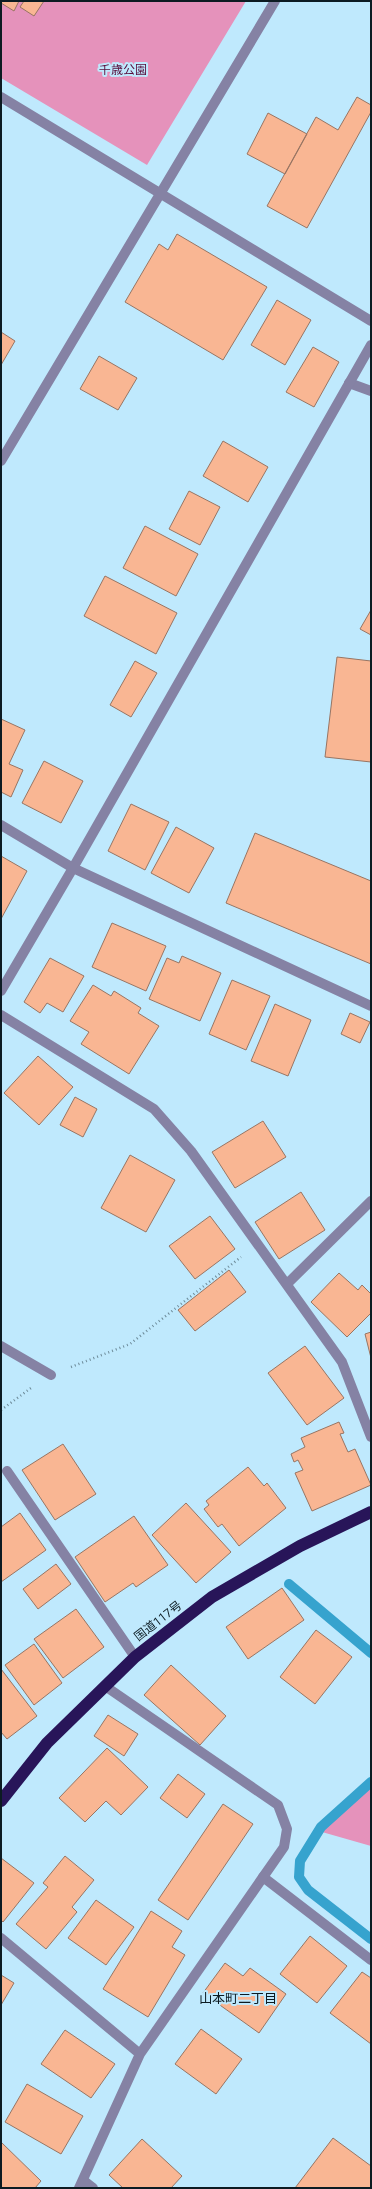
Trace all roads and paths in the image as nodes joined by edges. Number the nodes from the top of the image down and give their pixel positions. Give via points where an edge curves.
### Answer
1 (275, 1) edge
2 (1, 97) edge
3 (160, 194) junction
4 (371, 321) edge
5 (371, 345) edge
6 (350, 383) junction
7 (371, 391) edge
8 (1, 462) edge
9 (1, 825) edge
10 (73, 868) junction
11 (1, 991) edge
12 (371, 1006) edge
13 (1, 1015) edge
14 (371, 1201) edge
15 (258, 1244) junction
16 (287, 1284) junction
17 (1, 1346) edge
18 (50, 1374) junction
19 (1, 1410) edge
20 (371, 1437) edge
21 (7, 1471) dead end
22 (371, 1512) edge
23 (135, 1656) junction
24 (106, 1686) junction
25 (1, 1801) edge
26 (263, 1877) junction
27 (1, 1938) edge
28 (371, 1960) edge
29 (140, 2054) junction
30 (82, 2185) edge
31 (93, 2188) edge

1 - 3 street
2 - 3 street
3 - 4 street
3 - 8 street
5 - 6 street
6 - 7 street
6 - 10 street
9 - 10 street
10 - 11 street
10 - 12 street
13 - 15 street via 154,1109 191,1151
14 - 16 street
15 - 16 street
15 - 18 path via 130,1344
16 - 20 street via 342,1362
17 - 18 street
18 - 19 path
21 - 23 street
22 - 23 highway, 国道117号 via 300,1546 212,1597
23 - 24 highway, 国道117号
24 - 25 highway, 国道117号 via 47,1743
24 - 26 street via 278,1805 287,1829 284,1847
26 - 28 street
26 - 29 street
27 - 29 street
29 - 30 street
30 - 31 street

